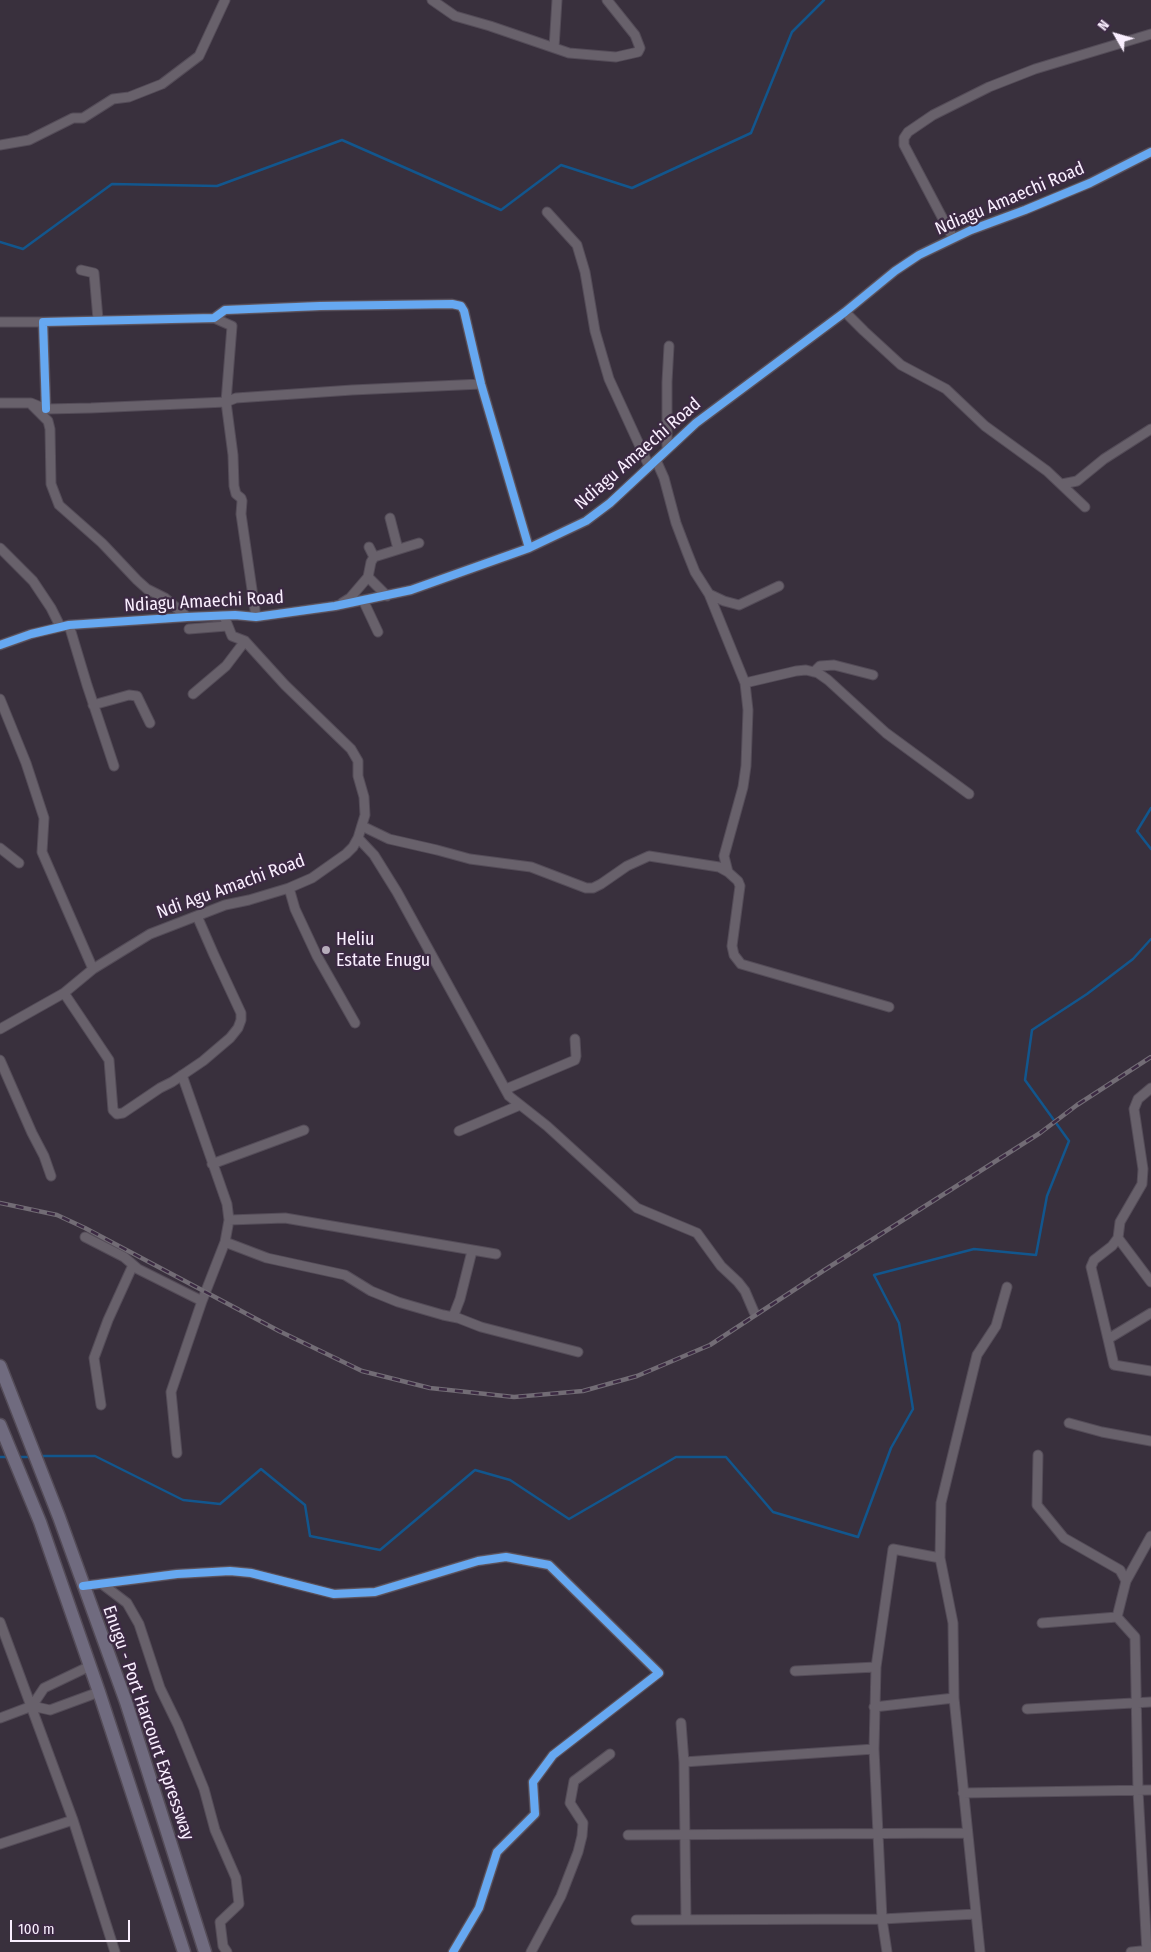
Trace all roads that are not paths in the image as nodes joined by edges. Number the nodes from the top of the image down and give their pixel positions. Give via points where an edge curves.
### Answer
1 (225, 0) edge
2 (432, 0) edge
3 (557, 0) edge
4 (607, 0) edge
5 (1151, 34) edge
6 (554, 48) junction
7 (0, 145) edge
8 (1151, 152) edge
9 (547, 212) dead end
10 (953, 238) junction
11 (81, 270) dead end
12 (845, 312) junction
13 (214, 318) junction
14 (98, 319) junction
15 (0, 322) edge
16 (43, 322) junction
17 (669, 346) dead end
18 (482, 384) junction
19 (226, 402) junction
20 (0, 403) edge
21 (31, 403) junction
22 (46, 409) junction
23 (1151, 429) edge
24 (667, 449) junction
25 (656, 460) junction
26 (649, 466) junction
27 (1062, 484) junction
28 (1085, 507) dead end
29 (390, 518) dead end
30 (419, 543) dead end
31 (369, 547) dead end
32 (0, 548) edge
33 (529, 548) junction
34 (398, 549) junction
35 (374, 557) junction
36 (368, 577) junction
37 (779, 586) dead end
38 (709, 594) junction
39 (386, 596) junction
40 (363, 600) junction
41 (335, 606) junction
42 (224, 616) junction
43 (187, 617) junction
44 (256, 617) junction
45 (65, 626) junction
46 (227, 626) junction
47 (189, 629) dead end
48 (378, 632) dead end
49 (245, 642) junction
50 (0, 644) edge
51 (814, 672) junction
52 (873, 675) dead end
53 (745, 683) junction
54 (193, 694) dead end
55 (0, 699) edge
56 (93, 705) junction
57 (150, 723) dead end
58 (114, 766) dead end
59 (968, 794) dead end
60 (362, 826) junction
61 (358, 838) junction
62 (0, 848) edge
63 (724, 856) junction
64 (19, 863) dead end
65 (713, 866) junction
66 (728, 872) junction
67 (289, 888) junction
68 (197, 916) junction
69 (93, 969) junction
70 (64, 993) junction
71 (889, 1007) dead end
72 (355, 1024) dead end
73 (0, 1030) edge
74 (575, 1039) dead end
75 (0, 1060) edge
76 (182, 1075) junction
77 (1151, 1088) edge
78 (506, 1090) junction
79 (520, 1105) junction
80 (304, 1130) dead end
81 (459, 1132) dead end
82 (212, 1164) junction
83 (1143, 1169) junction
84 (51, 1176) dead end
85 (1151, 1180) edge
86 (229, 1220) junction
87 (85, 1236) dead end
88 (1118, 1238) junction
89 (225, 1242) junction
90 (472, 1250) junction
91 (496, 1254) dead end
92 (133, 1265) junction
93 (1151, 1282) edge
94 (1007, 1288) dead end
95 (202, 1301) junction
96 (754, 1312) dead end
97 (1151, 1313) edge
98 (453, 1317) junction
99 (1108, 1339) junction
100 (578, 1352) dead end
101 (0, 1366) edge
102 (1151, 1371) edge
103 (101, 1405) dead end
104 (1069, 1423) dead end
105 (0, 1425) edge
106 (1151, 1441) edge
107 (177, 1453) dead end
108 (1038, 1455) dead end
109 (1151, 1536) edge
110 (940, 1558) junction
111 (1126, 1581) junction
112 (102, 1584) junction
113 (83, 1586) junction
114 (1117, 1617) junction
115 (0, 1622) edge
116 (1042, 1623) dead end
117 (90, 1666) junction
118 (876, 1667) junction
119 (795, 1671) dead end
120 (99, 1692) junction
121 (954, 1698) junction
122 (1137, 1702) junction
123 (1151, 1702) edge
124 (32, 1706) junction
125 (874, 1707) junction
126 (1027, 1709) dead end
127 (0, 1718) edge
128 (680, 1723) dead end
129 (874, 1749) junction
130 (610, 1754) dead end
131 (684, 1762) junction
132 (1151, 1790) edge
133 (1138, 1791) junction
134 (963, 1792) junction
135 (72, 1820) junction
136 (684, 1833) junction
137 (967, 1833) junction
138 (879, 1834) junction
139 (628, 1835) dead end
140 (0, 1844) edge
141 (976, 1914) junction
142 (882, 1919) junction
143 (636, 1920) dead end
144 (686, 1920) junction
145 (1148, 1951) edge
146 (115, 1952) edge
147 (184, 1952) edge
148 (205, 1952) edge
149 (227, 1952) edge
150 (453, 1952) edge
151 (531, 1952) edge
152 (887, 1952) edge
153 (980, 1952) edge
154 (1131, 1952) edge

1 - 7 street via 199,56 162,84 129,97 113,99 83,118 73,118 29,140
2 - 6 street via 455,16
3 - 6 street
4 - 6 street via 636,36 638,52 616,57 580,55
5 - 10 street via 1035,69 989,87 933,115 908,132 904,145
8 - 10 street, Ndiagu Amaechi Road via 1090,183
9 - 26 street via 577,246 595,331 610,380
10 - 12 street, Ndiagu Amaechi Road via 895,271
11 - 14 street via 94,273
12 - 24 street, Ndiagu Amaechi Road via 696,423
12 - 27 street via 901,365 946,389 985,426
13 - 14 street
13 - 18 street via 225,310 461,306
13 - 19 street via 232,326
14 - 16 street
15 - 16 street
16 - 22 street
17 - 24 street
18 - 19 street via 236,398
18 - 33 street
19 - 22 street
19 - 44 street via 234,486 242,501 241,514
20 - 21 street
21 - 22 street
21 - 43 street via 48,421 50,484 59,506 102,543 137,580
23 - 27 street via 1077,481
24 - 25 street, Ndiagu Amaechi Road
25 - 26 street, Ndiagu Amaechi Road
25 - 38 street via 687,552
26 - 33 street, Ndiagu Amaechi Road via 586,521
27 - 28 street
29 - 34 street
30 - 34 street
31 - 35 street
32 - 45 street via 33,582
33 - 39 street, Ndiagu Amaechi Road
34 - 35 street
35 - 36 street
36 - 39 street
36 - 41 street via 350,598
37 - 38 street via 739,605
38 - 53 street
39 - 40 street, Ndiagu Amaechi Road
40 - 41 street, Ndiagu Amaechi Road
40 - 48 street
41 - 44 street, Ndiagu Amaechi Road
42 - 43 street, Ndiagu Amaechi Road
42 - 44 street, Ndiagu Amaechi Road
42 - 46 street
43 - 45 street, Ndiagu Amaechi Road
45 - 50 street, Ndiagu Amaechi Road
45 - 56 street
46 - 47 street
46 - 49 street, Ndi Agu Amachi Road via 232,636
49 - 54 street via 226,666
49 - 60 street, Ndi Agu Amachi Road via 351,749 358,762 364,797
51 - 52 street via 820,666 834,665
51 - 53 street via 796,671
51 - 59 street via 828,680 886,733
53 - 63 street via 748,710 746,766
55 - 69 street via 44,818 42,852
56 - 57 street via 129,695 137,696
56 - 58 street
60 - 61 street, Ndi Agu Amachi Road
60 - 65 street via 389,839 470,859 531,867 586,888 594,888 649,856
61 - 67 street, Ndi Agu Amachi Road via 346,854 312,878
61 - 78 street via 374,855 397,892
62 - 64 street
63 - 65 street
63 - 66 street
65 - 66 street
66 - 71 street via 740,886 732,946 741,964
67 - 68 street, Ndi Agu Amachi Road via 224,905
67 - 72 street via 317,956
68 - 69 street, Ndi Agu Amachi Road via 150,934
68 - 76 street via 241,1013 241,1020 230,1038
69 - 70 street, Ndi Agu Amachi Road
70 - 73 street, Ndi Agu Amachi Road
70 - 76 street via 110,1060 113,1110 117,1114
74 - 78 street via 575,1060
75 - 84 street
76 - 82 street
77 - 83 street via 1138,1099 1134,1109
78 - 79 street
79 - 81 street
79 - 96 street via 637,1208 696,1233 741,1286
80 - 82 street
82 - 86 street via 227,1204
83 - 85 street
83 - 88 street via 1142,1184 1120,1222
86 - 89 street
86 - 90 street via 285,1218
87 - 92 street
88 - 93 street
88 - 99 street via 1094,1260 1091,1267
89 - 95 street
89 - 98 street via 266,1258 345,1274 371,1291 398,1302
90 - 91 street
90 - 98 street
92 - 95 street
92 - 103 street via 94,1358
94 - 110 street via 996,1326 977,1355 941,1503
95 - 107 street via 171,1392
97 - 99 street
98 - 100 street
99 - 102 street via 1114,1365
101 - 113 highway, Enugu - Port Harcourt Expressway
104 - 106 street
105 - 117 highway via 40,1522
108 - 111 street via 1037,1505 1064,1538 1120,1570
109 - 111 street
110 - 118 street via 893,1549
110 - 121 street via 953,1623
111 - 114 street
112 - 113 street
112 - 149 street via 126,1603 139,1624 160,1688 204,1789 215,1830 236,1878 239,1904 220,1922
112 - 150 street via 230,1571 334,1594 375,1592 478,1561 506,1557 549,1565 659,1673 553,1755 533,1782 535,1814 497,1852 479,1908
113 - 148 highway, Enugu - Port Harcourt Expressway via 126,1702
114 - 116 street
114 - 122 street via 1135,1637
115 - 124 street
117 - 120 highway
117 - 124 street via 44,1688
118 - 119 street
118 - 125 street
120 - 124 street via 50,1710
120 - 147 highway
121 - 125 street
121 - 134 street
122 - 123 street
122 - 126 street
122 - 133 street
124 - 127 street
124 - 135 street
125 - 129 street
128 - 131 street
129 - 131 street
129 - 138 street
130 - 151 street via 574,1781 570,1802 583,1823 578,1852 561,1896
131 - 136 street
132 - 133 street
133 - 134 street
133 - 145 street
134 - 137 street
135 - 140 street
135 - 146 street
136 - 138 street
136 - 139 street
136 - 144 street
137 - 138 street
137 - 141 street
138 - 142 street
141 - 142 street
141 - 153 street
142 - 144 street
142 - 152 street
143 - 144 street
145 - 154 street

